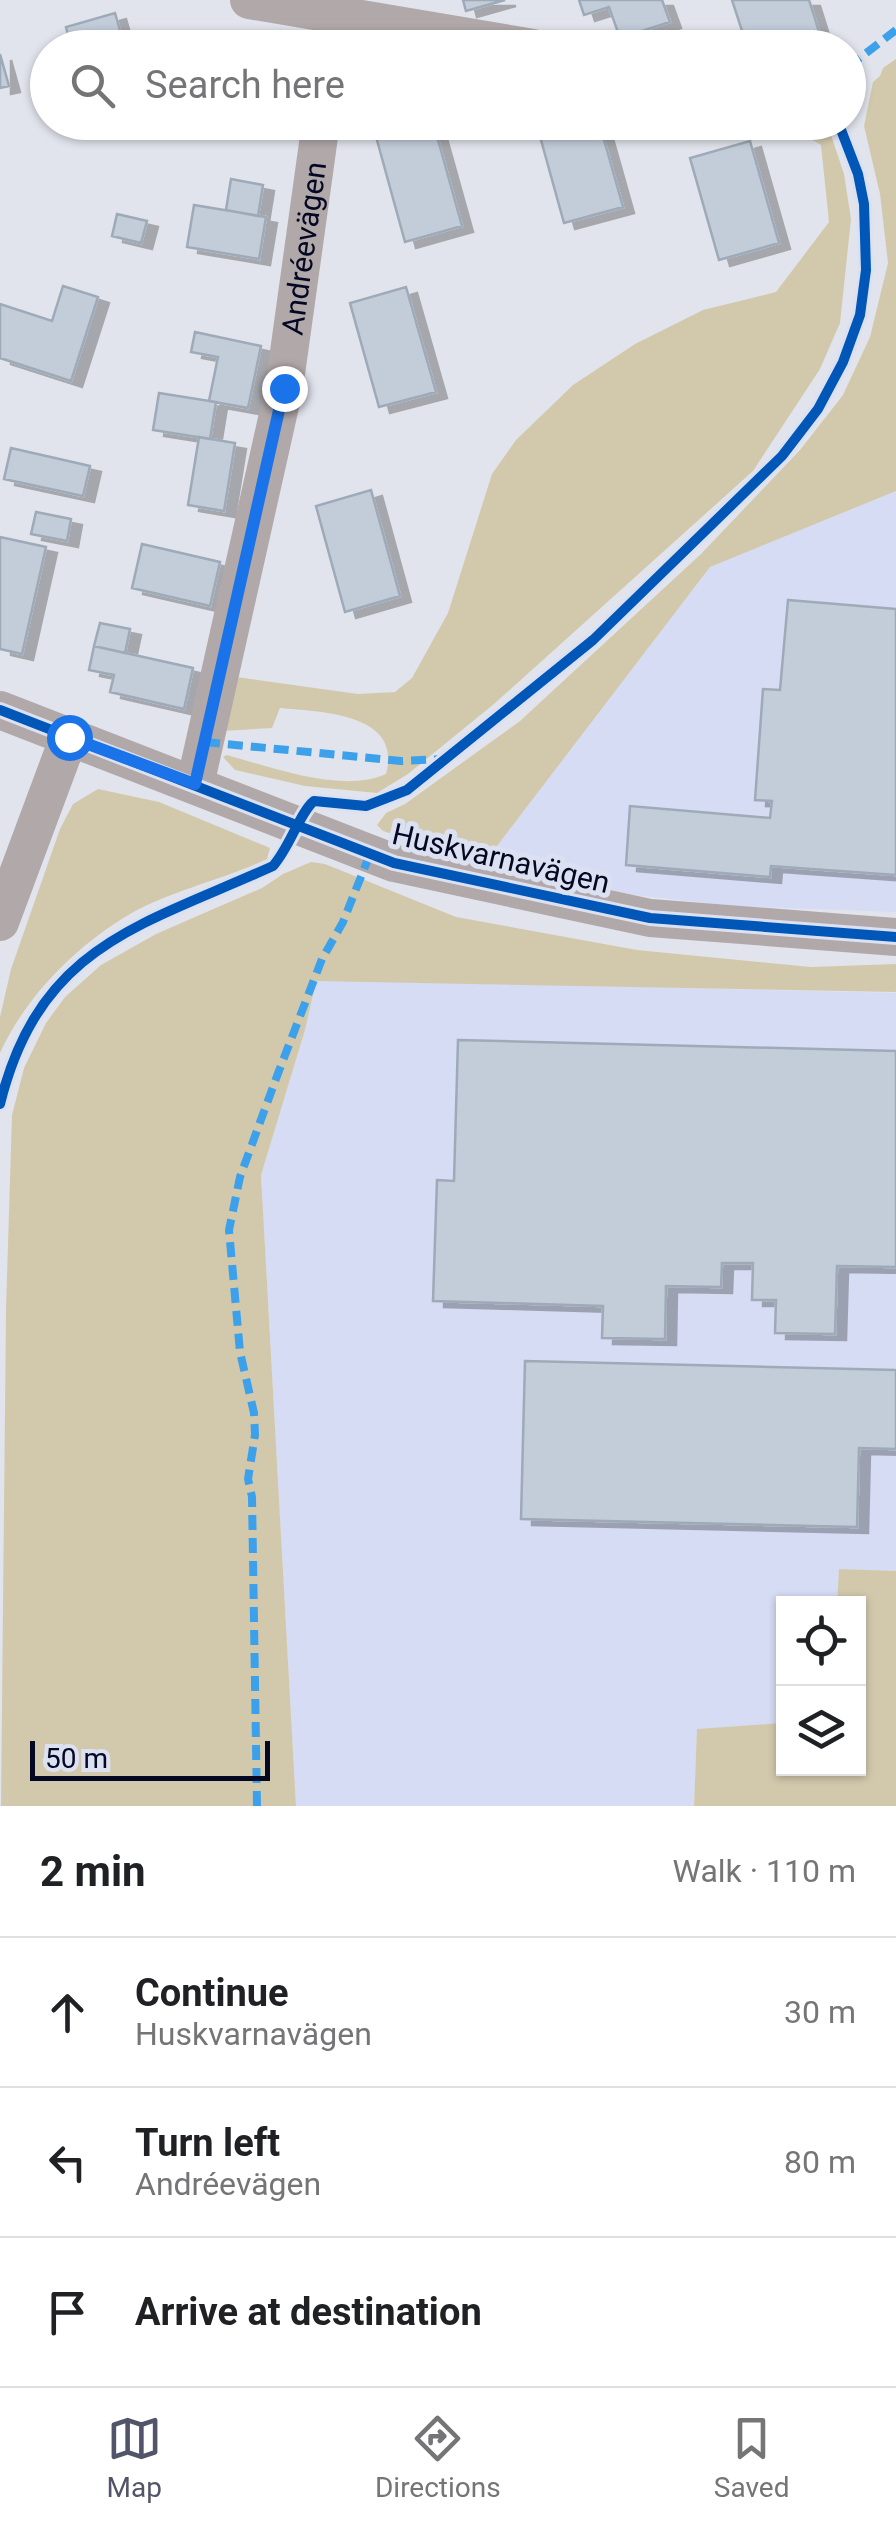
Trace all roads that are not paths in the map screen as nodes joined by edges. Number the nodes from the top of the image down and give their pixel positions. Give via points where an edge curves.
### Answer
1 (249, 0) edge
2 (343, 20) edge
3 (411, 30) edge
4 (318, 140) edge
5 (0, 710) edge
6 (69, 737) junction
7 (195, 784) junction
8 (0, 922) edge
9 (896, 937) edge

1 - 2 street
2 - 3 street
4 - 7 street, Andréevägen via 284,388
5 - 6 street, Huskvarnavägen
6 - 7 street, Huskvarnavägen
6 - 8 street
7 - 9 street, Huskvarnavägen via 394,863 650,918

